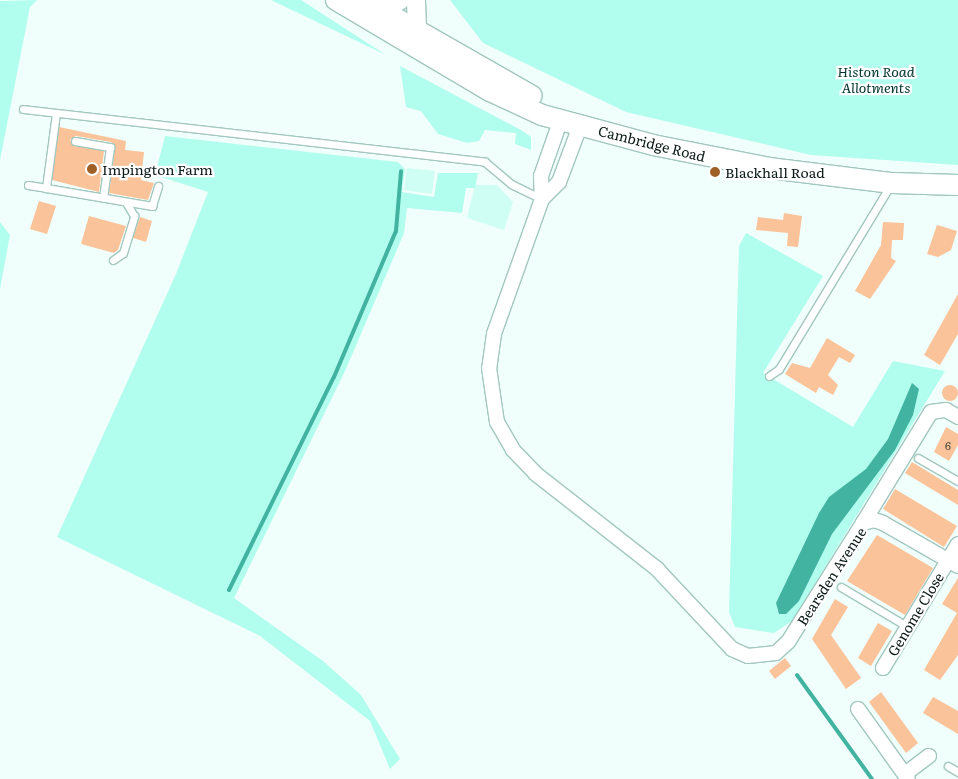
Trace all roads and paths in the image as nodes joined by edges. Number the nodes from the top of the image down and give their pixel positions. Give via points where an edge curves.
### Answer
1 (336, 0) edge
2 (402, 0) edge
3 (416, 0) edge
4 (376, 8) edge
5 (413, 38) junction
6 (23, 110) dead end
7 (56, 113) junction
8 (571, 122) junction
9 (74, 141) dead end
10 (892, 183) junction
11 (28, 185) dead end
12 (158, 186) dead end
13 (958, 186) edge
14 (46, 188) junction
15 (103, 198) junction
16 (542, 199) junction
17 (126, 202) junction
18 (113, 260) dead end
19 (769, 376) dead end
20 (958, 417) edge
21 (918, 458) dead end
22 (958, 481) edge
23 (864, 523) junction
24 (958, 544) edge
25 (953, 563) edge
26 (841, 587) dead end
27 (908, 627) junction
28 (883, 668) dead end
29 (858, 709) dead end
30 (929, 756) dead end
31 (948, 766) dead end
32 (958, 772) edge
33 (906, 776) edge

1 - 4 main road, Cambridge Road
2 - 4 street
3 - 5 street
4 - 5 main road, Cambridge Road
5 - 8 main road, Cambridge Road via 490,91 542,115
6 - 7 lane
7 - 14 lane
7 - 16 lane via 485,162 511,184
8 - 10 main road, Cambridge Road via 745,164
8 - 16 street via 541,176
8 - 16 street via 559,182
9 - 15 lane via 110,147
10 - 13 main road, Cambridge Road
10 - 19 lane via 779,369
11 - 14 lane
12 - 17 lane via 152,206
14 - 15 lane
15 - 17 lane
16 - 23 street, Bearsden Avenue via 494,334 489,368 497,422 513,450 536,474 657,569 732,649 756,657 776,653 788,642
17 - 18 lane via 134,216 123,253
20 - 23 street via 946,410 931,412
21 - 22 lane
23 - 25 street, Bearsden Avenue via 874,520 883,523
24 - 25 street, Genome Close
25 - 27 street, Genome Close
26 - 27 lane
27 - 28 street, Genome Close
29 - 33 street
30 - 33 street
31 - 32 lane

